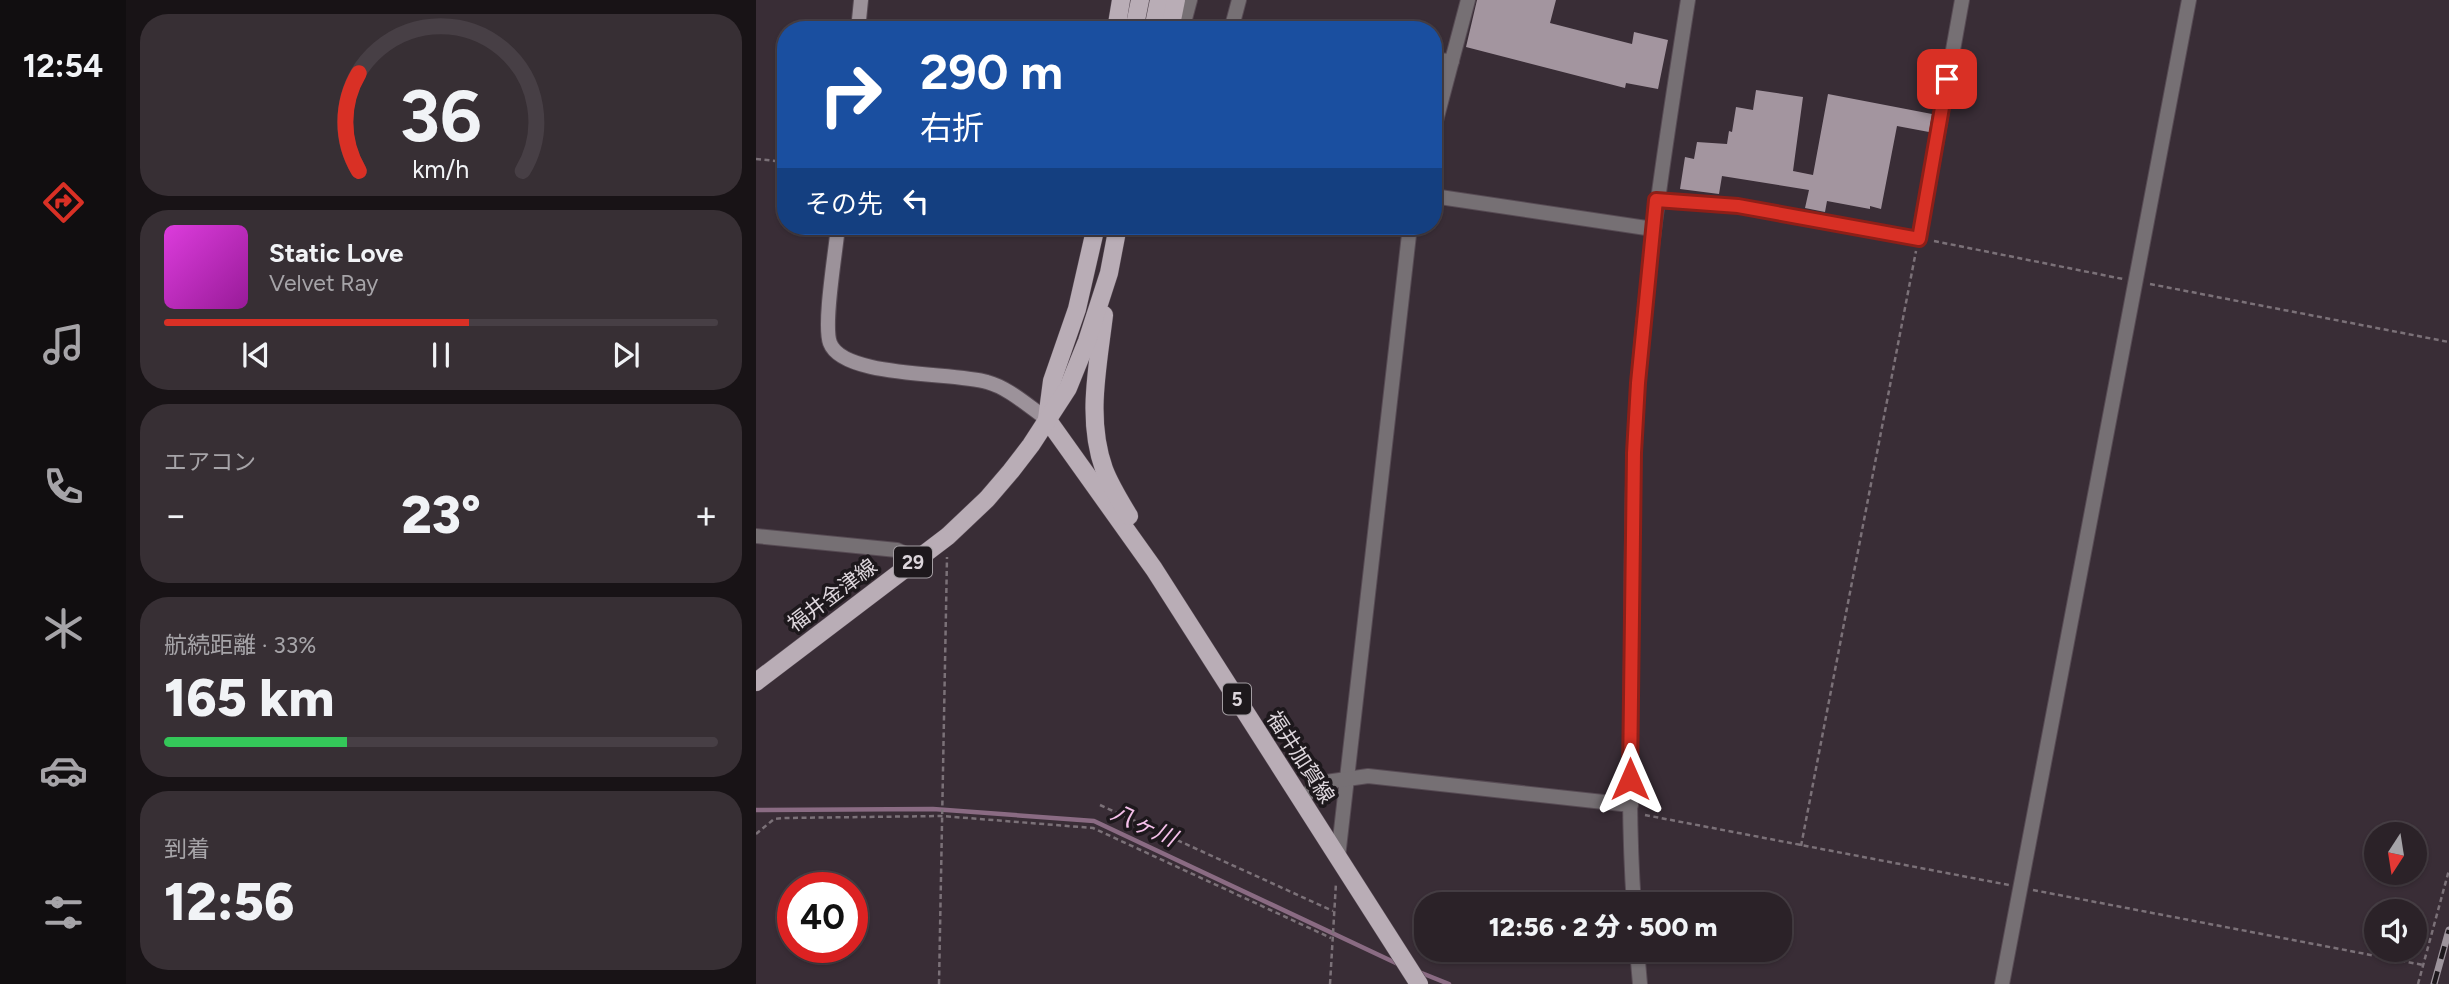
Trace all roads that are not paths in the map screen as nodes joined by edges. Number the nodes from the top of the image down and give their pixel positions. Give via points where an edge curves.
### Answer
1 (861, 0) edge
2 (1121, 0) edge
3 (1140, 0) edge
4 (1159, 0) edge
5 (1176, 0) edge
6 (1190, 0) edge
7 (1240, 0) edge
8 (1468, 0) edge
9 (1688, 0) edge
10 (1962, 0) edge
11 (2189, 0) edge
12 (859, 21) edge
13 (1118, 21) edge
14 (1136, 21) edge
15 (1155, 21) edge
16 (1172, 21) edge
17 (1184, 21) edge
18 (1234, 21) edge
19 (1442, 60) edge
20 (1452, 61) junction
21 (1442, 98) edge
22 (1442, 197) edge
23 (1656, 200) junction
24 (1654, 229) junction
25 (837, 235) edge
26 (1094, 235) edge
27 (1116, 235) edge
28 (1409, 235) edge
29 (1109, 273) junction
30 (1046, 419) junction
31 (756, 536) edge
32 (917, 559) junction
33 (1154, 569) junction
34 (756, 682) edge
35 (1348, 777) junction
36 (1300, 798) junction
37 (1631, 805) junction
38 (1338, 857) junction
39 (1634, 892) edge
40 (1638, 962) edge
41 (1419, 984) edge
42 (1640, 984) edge
43 (2002, 984) edge

1 - 12 main road
2 - 13 main road
3 - 14 main road
4 - 15 main road
5 - 16 main road
6 - 17 street
7 - 18 street
8 - 20 street
9 - 23 street
10 - 23 street via 1919,239 1738,206
11 - 43 street
19 - 20 street
20 - 21 street
22 - 24 street
23 - 24 street
24 - 37 street via 1634,453
25 - 30 main road via 828,326 836,353 856,365 988,382
26 - 30 main road via 1077,309 1052,381
27 - 29 main road
28 - 35 street
29 - 30 main road via 1068,388
29 - 33 main road via 1093,406 1095,440 1104,470
30 - 32 main road, 福井金津線 / 29 via 987,499
30 - 33 main road, 福井加賀線 / 5
31 - 32 street via 897,550
32 - 34 main road, 福井金津線 / 29
33 - 36 main road, 福井加賀線 / 5
35 - 36 street via 1326,782
35 - 37 street
35 - 38 street
36 - 38 main road, 福井加賀線 / 5
37 - 39 street
38 - 41 main road, 福井加賀線 / 5
40 - 42 street

